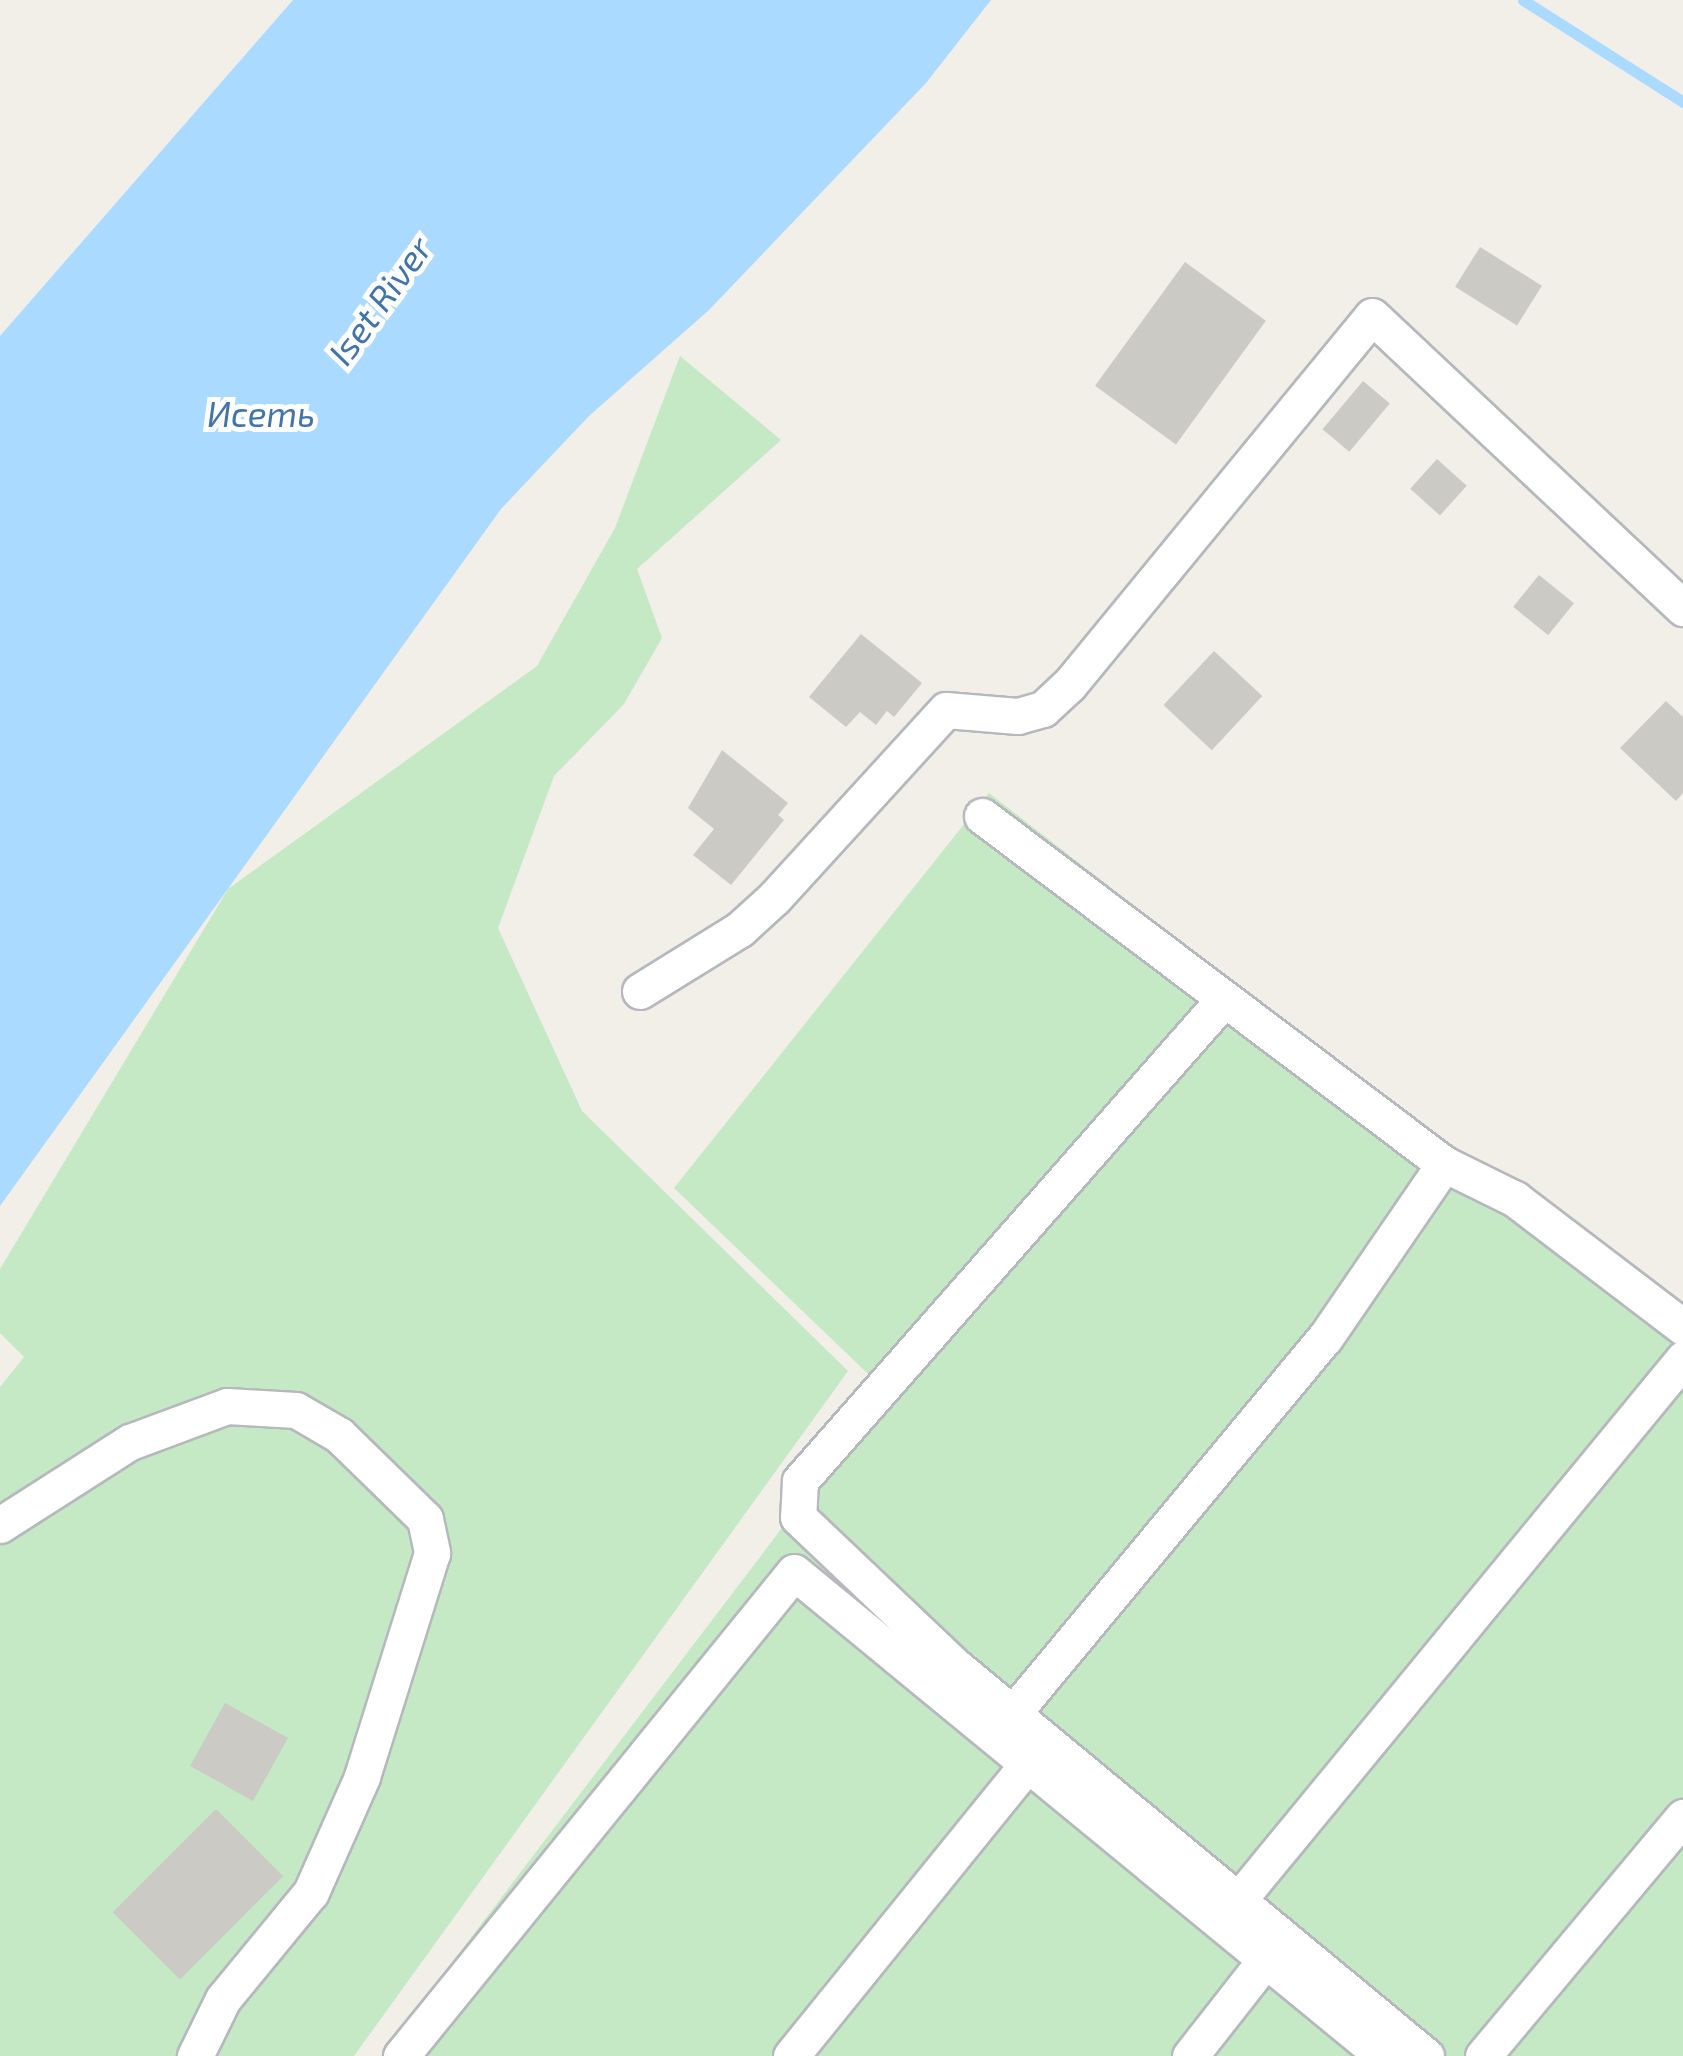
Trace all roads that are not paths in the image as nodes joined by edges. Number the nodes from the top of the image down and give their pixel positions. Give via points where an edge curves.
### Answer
1 (1683, 608) edge
2 (982, 816) dead end
3 (640, 991) dead end
4 (1224, 998) junction
5 (1444, 1164) junction
6 (1683, 1327) edge
7 (1683, 1359) edge
8 (0, 1525) edge
9 (1014, 1712) junction
10 (1025, 1767) junction
11 (1683, 1817) edge
12 (1240, 1898) junction
13 (1264, 1963) junction
14 (195, 2056) edge
15 (402, 2056) edge
16 (791, 2056) edge
17 (1190, 2056) edge
18 (1382, 2056) edge
19 (1426, 2056) edge
20 (1483, 2056) edge

1 - 3 street via 1372,316 1068,685 1043,708 1018,716 946,710 775,897 740,929
2 - 4 street
4 - 5 street
4 - 9 street via 800,1481 798,1516
5 - 6 street via 1515,1199
5 - 9 street via 1325,1338
7 - 12 street
8 - 14 street via 130,1442 227,1406 296,1410 339,1435 424,1519 432,1553 362,1777 311,1892 223,1999
9 - 12 street
10 - 13 street
10 - 15 street via 794,1572 786,1575
10 - 16 street
11 - 20 street
12 - 19 street
13 - 17 street
13 - 18 street

